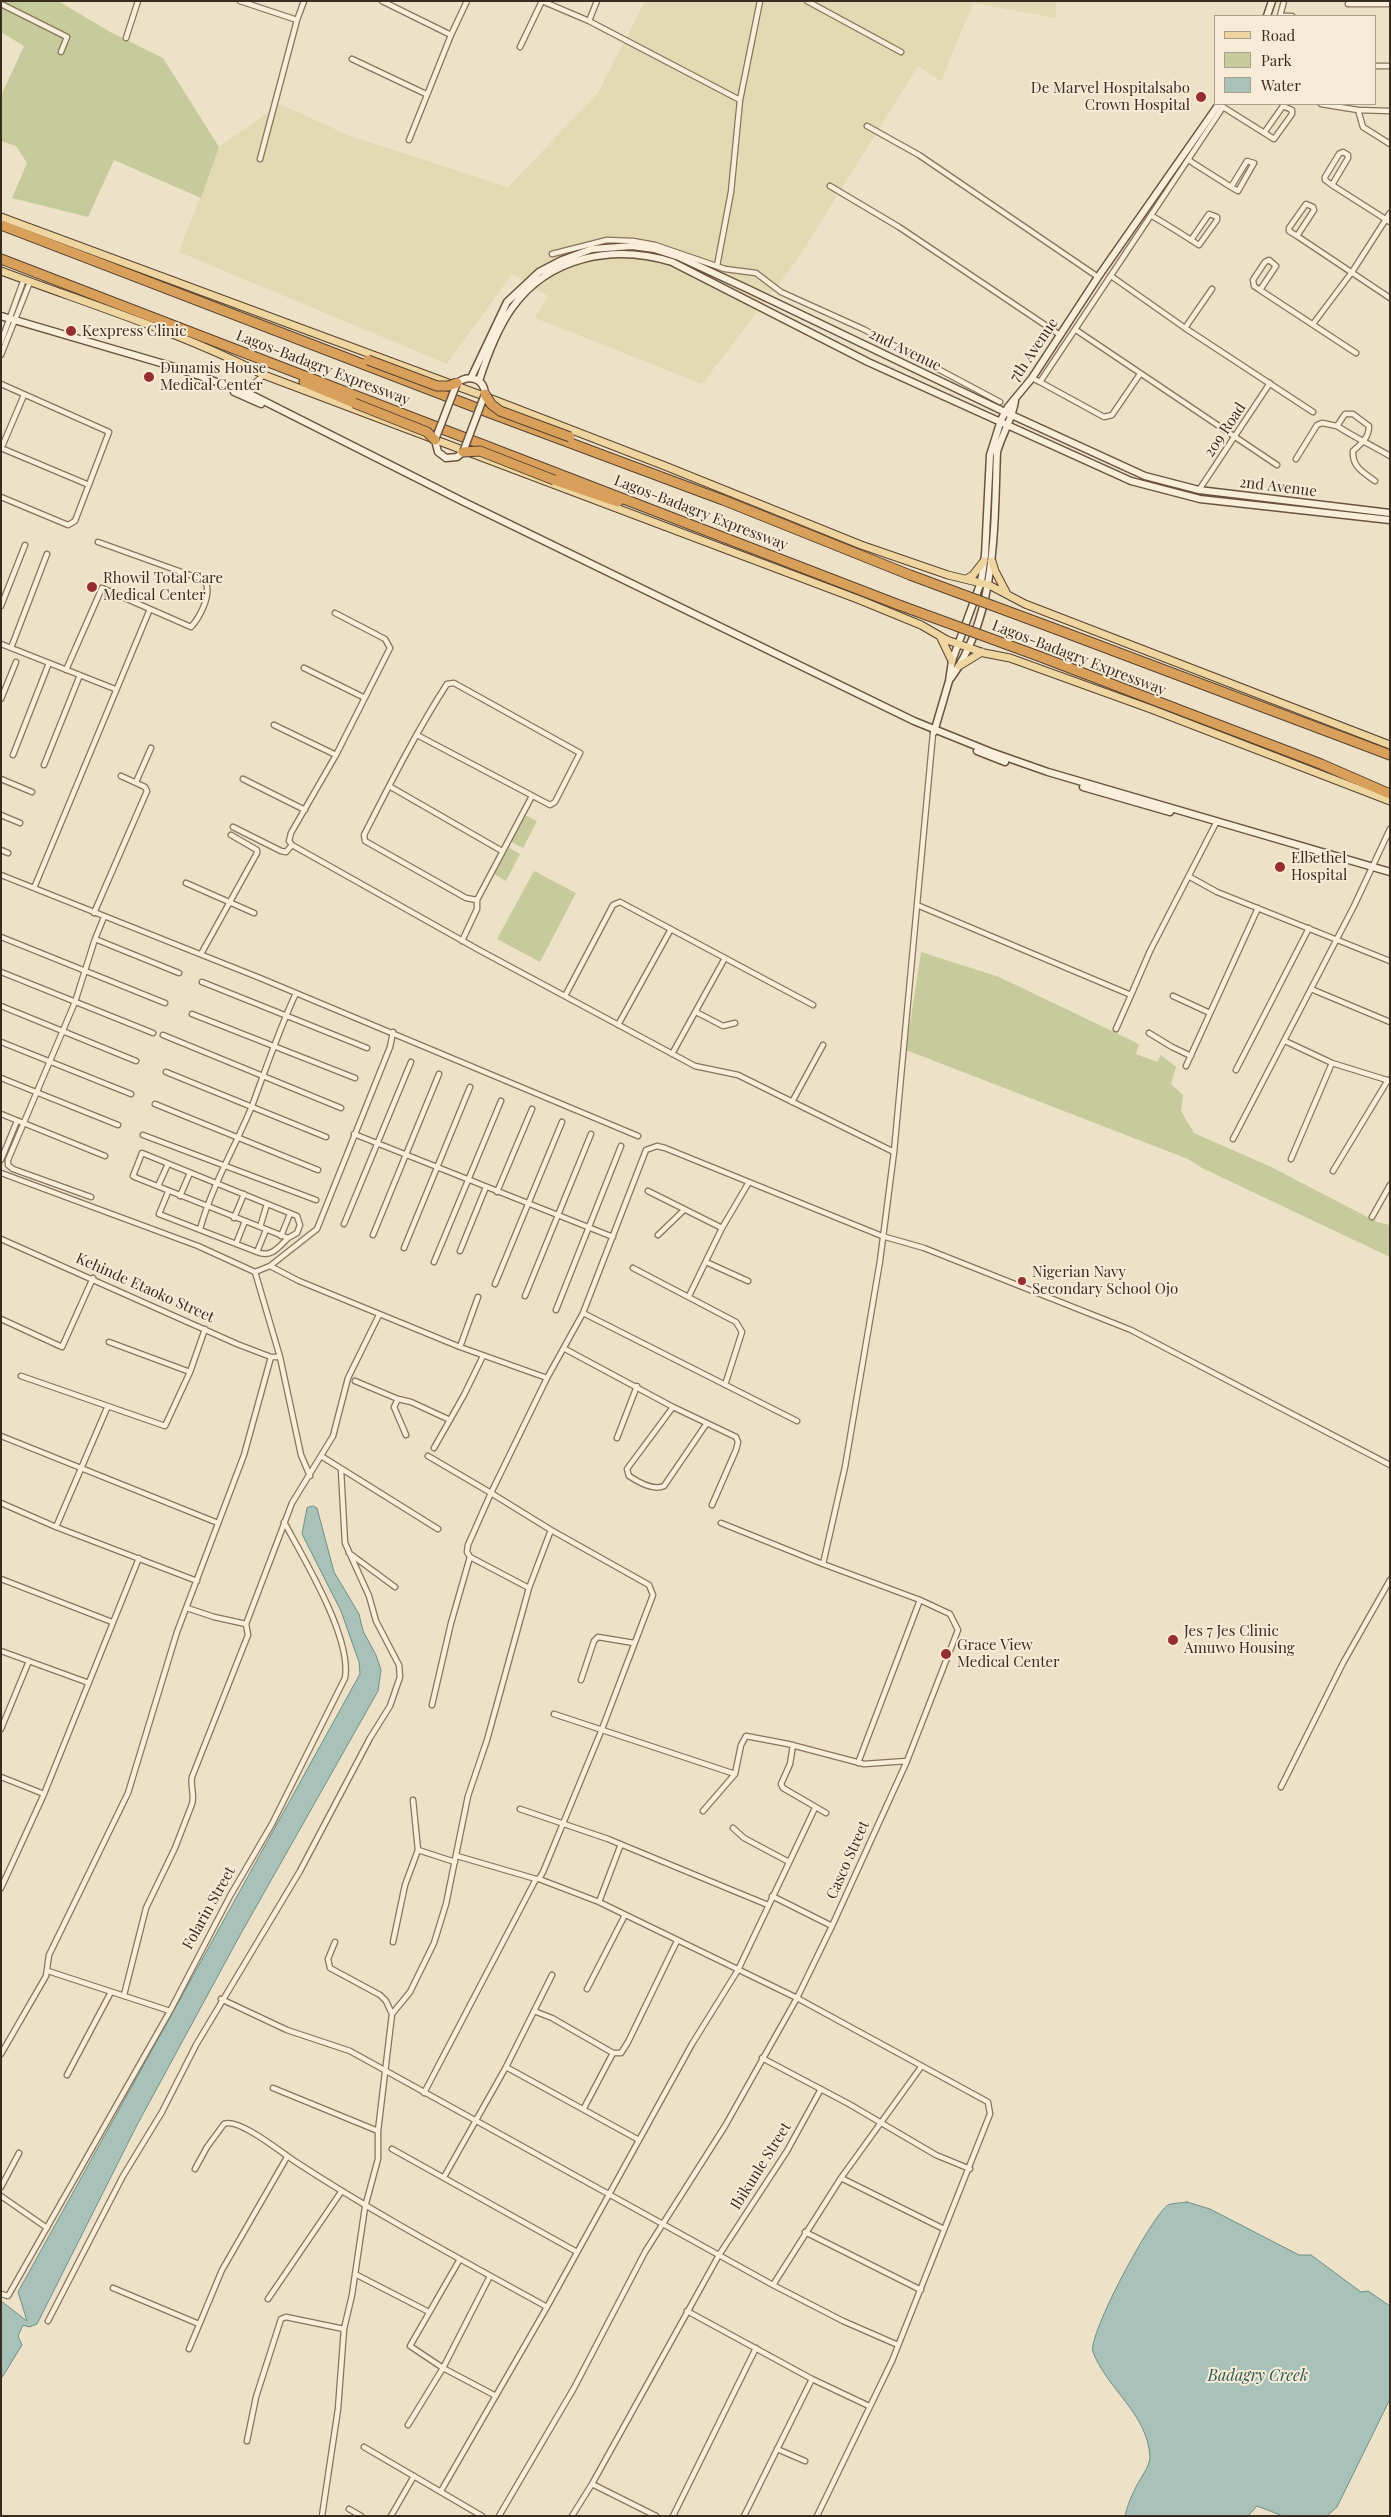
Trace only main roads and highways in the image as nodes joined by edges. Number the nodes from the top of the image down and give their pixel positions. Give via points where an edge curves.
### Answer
1 (1272, 1) edge
2 (1267, 15) edge
3 (1220, 105) edge
4 (1, 217) edge
5 (1, 225) edge
6 (1, 259) edge
7 (562, 263) junction
8 (1, 271) edge
9 (183, 296) junction
10 (1, 316) edge
11 (1, 320) edge
12 (12, 321) junction
13 (182, 329) junction
14 (471, 378) junction
15 (479, 381) junction
16 (457, 383) junction
17 (485, 394) junction
18 (1015, 401) junction
19 (1005, 412) junction
20 (1012, 415) junction
21 (1001, 420) junction
22 (1008, 424) junction
23 (435, 440) junction
24 (464, 452) junction
25 (723, 500) junction
26 (1390, 512) edge
27 (1390, 520) edge
28 (702, 528) junction
29 (984, 561) junction
30 (992, 561) junction
31 (968, 578) junction
32 (981, 582) junction
33 (989, 585) junction
34 (1006, 592) junction
35 (941, 638) junction
36 (958, 644) junction
37 (968, 648) junction
38 (982, 652) junction
39 (952, 661) junction
40 (959, 666) junction
41 (949, 681) junction
42 (934, 731) junction
43 (1390, 745) edge
44 (1390, 755) edge
45 (1390, 794) edge
46 (1390, 801) edge
47 (1390, 874) edge

1 - 2 main road
3 - 18 main road, 7th Avenue
4 - 31 main road, Lagos-Badagry Expressway via 497,401 861,545 948,575
5 - 9 highway, Lagos-Badagry Expressway
6 - 13 highway, Lagos-Badagry Expressway
7 - 14 main road, 2nd Avenue via 539,272 507,302
7 - 15 main road, 2nd Avenue via 512,307 502,322
7 - 19 main road, 2nd Avenue via 592,250 613,247 632,246 665,252
7 - 21 main road, 2nd Avenue via 623,252 672,262 868,362
8 - 35 main road, Lagos-Badagry Expressway via 218,352 264,375 860,600 921,625
9 - 16 highway, bridge via 437,386
9 - 25 highway, Lagos-Badagry Expressway
10 - 12 main road
11 - 12 main road
12 - 42 main road via 171,366 247,395
13 - 23 highway, bridge via 427,432
13 - 28 highway, Lagos-Badagry Expressway
14 - 15 main road
14 - 16 main road
15 - 17 main road
16 - 23 main road, bridge
17 - 24 main road, bridge
17 - 25 highway, bridge via 500,411
18 - 19 main road, 7th Avenue
18 - 20 main road
19 - 20 main road, 2nd Avenue
19 - 21 main road, 7th Avenue
20 - 22 main road
20 - 26 main road, 2nd Avenue via 1127,469 1170,484
21 - 22 main road, 2nd Avenue
21 - 29 main road, 7th Avenue via 990,455
22 - 27 main road, 2nd Avenue via 1112,473 1162,491 1200,499
22 - 30 main road via 1001,436 998,452
23 - 24 main road via 438,452 446,458 457,457
24 - 28 highway, bridge via 480,451 554,480
25 - 44 highway, Lagos-Badagry Expressway, bridge via 910,575
28 - 45 highway, Lagos-Badagry Expressway, bridge via 1321,764
29 - 31 main road
29 - 32 main road, 7th Avenue
30 - 33 main road
30 - 34 main road
31 - 32 main road, Lagos-Badagry Expressway
32 - 33 main road, Lagos-Badagry Expressway
32 - 36 main road, 7th Avenue
33 - 34 main road, Lagos-Badagry Expressway
33 - 37 main road
34 - 43 main road, Lagos-Badagry Expressway via 1026,604
35 - 36 main road, Lagos-Badagry Expressway
35 - 39 main road
36 - 37 main road, Lagos-Badagry Expressway
36 - 39 main road, 7th Avenue
37 - 38 main road, Lagos-Badagry Expressway
37 - 40 main road
38 - 40 main road
38 - 46 main road, Lagos-Badagry Expressway via 1010,658 1141,705
39 - 41 main road, 7th Avenue
40 - 41 main road
41 - 42 main road
42 - 47 main road via 1048,772

